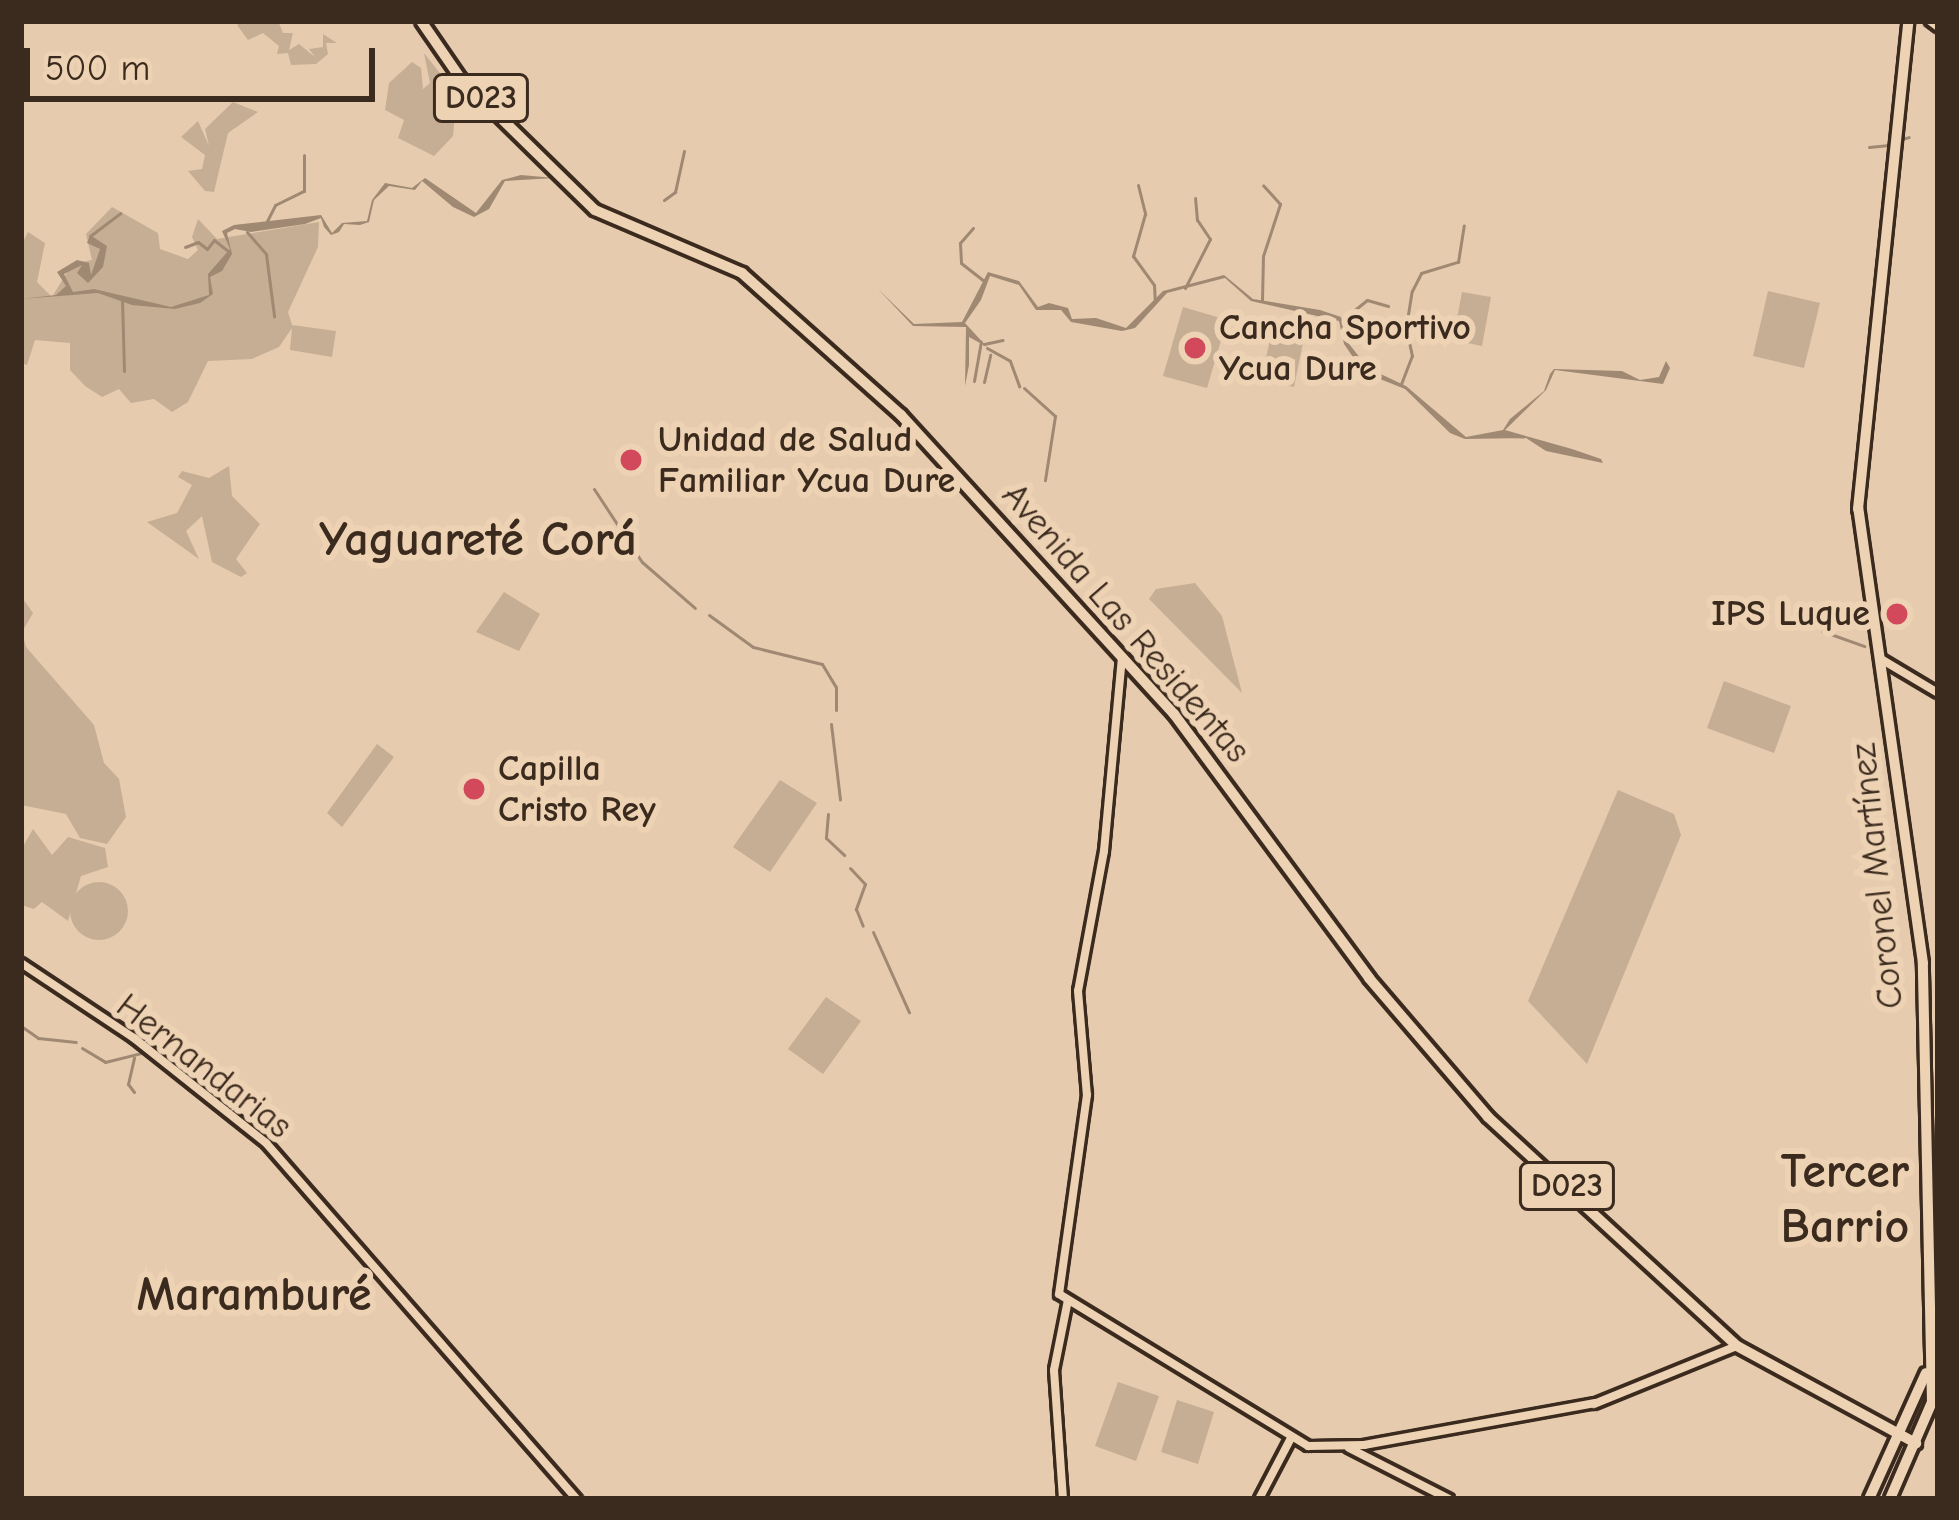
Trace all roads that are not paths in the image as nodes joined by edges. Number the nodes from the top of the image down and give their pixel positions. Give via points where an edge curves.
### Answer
1 (421, 21) edge
2 (1908, 21) edge
3 (1880, 655) junction
4 (1122, 657) junction
5 (1938, 693) edge
6 (21, 962) edge
7 (1065, 1298) junction
8 (1737, 1346) junction
9 (1930, 1401) edge
10 (1900, 1435) junction
11 (1290, 1440) junction
12 (1916, 1443) junction
13 (1349, 1448) junction
14 (577, 1499) edge
15 (1063, 1499) edge
16 (1259, 1499) edge
17 (1449, 1499) edge
18 (1869, 1499) edge
19 (1890, 1499) edge

1 - 4 main road, Avenida Las Residentas / D023 via 453,69 616,224 725,263 901,416
2 - 3 main road, Coronel Martínez via 1859,486
3 - 5 street
3 - 9 main road, Coronel Martínez via 1923,964
4 - 7 street via 1104,851 1078,991 1087,1095 1060,1260
4 - 8 main road, Avenida Las Residentas / D023 via 1474,1104
6 - 14 street, Hernandarias via 134,1038 266,1143
7 - 11 street
7 - 15 street via 1054,1370
8 - 10 main road, Avenida Las Residentas / D023
8 - 13 street via 1595,1403
9 - 10 main road
9 - 12 main road
10 - 12 main road, Avenida Las Residentas / D023
10 - 18 main road
11 - 13 street
11 - 16 street
12 - 19 main road
13 - 17 street

